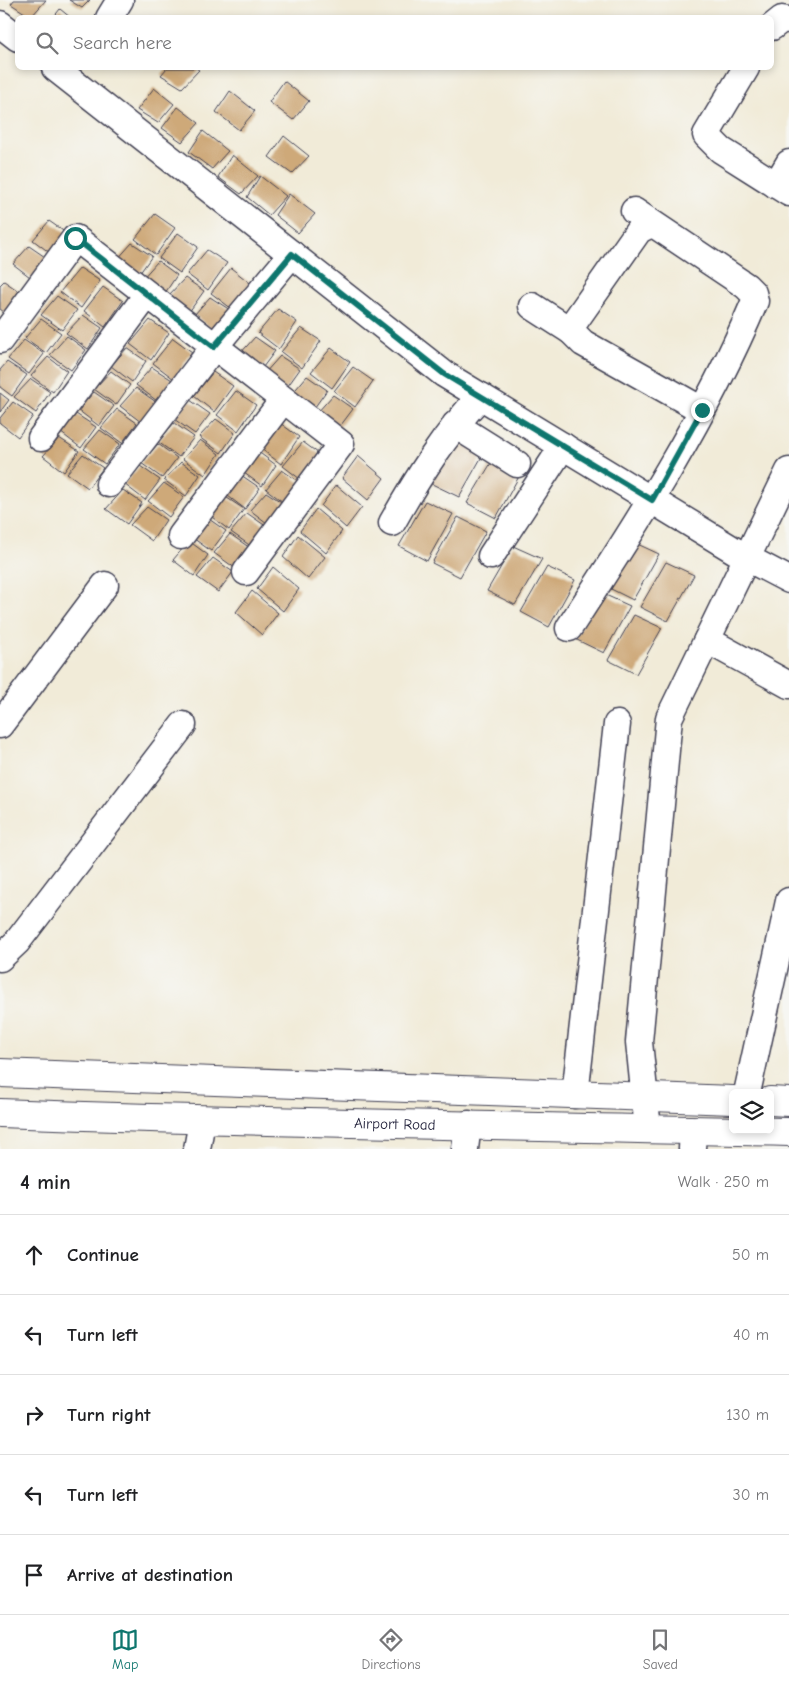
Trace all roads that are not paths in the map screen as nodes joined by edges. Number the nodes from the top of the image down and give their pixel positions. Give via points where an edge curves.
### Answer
1 (120, 0) edge
2 (111, 15) edge
3 (789, 20) edge
4 (0, 24) edge
5 (774, 26) edge
6 (15, 36) edge
7 (745, 70) edge
8 (68, 71) edge
9 (785, 180) edge
10 (292, 254) junction
11 (147, 295) junction
12 (532, 306) dead end
13 (571, 331) junction
14 (0, 340) edge
15 (214, 347) junction
16 (481, 396) junction
17 (283, 400) junction
18 (702, 410) junction
19 (455, 425) junction
20 (40, 438) dead end
21 (563, 446) junction
22 (517, 464) dead end
23 (789, 471) edge
24 (109, 484) dead end
25 (652, 500) junction
26 (392, 523) dead end
27 (181, 536) dead end
28 (491, 556) dead end
29 (747, 558) junction
30 (246, 572) dead end
31 (789, 580) edge
32 (105, 585) dead end
33 (570, 628) dead end
34 (707, 640) junction
35 (789, 685) edge
36 (617, 724) dead end
37 (0, 725) edge
38 (183, 725) dead end
39 (789, 901) edge
40 (0, 958) edge
41 (0, 1073) edge
42 (748, 1089) edge
43 (575, 1095) junction
44 (645, 1097) junction
45 (729, 1100) edge
46 (774, 1102) edge
47 (789, 1102) edge
48 (0, 1113) edge
49 (202, 1121) junction
50 (648, 1129) junction
51 (789, 1132) edge
52 (467, 1137) edge
53 (693, 1139) edge
54 (197, 1149) edge

1 - 2 street
3 - 5 street
4 - 6 street
7 - 9 street via 706,135 721,150
8 - 10 street
10 - 15 street
10 - 16 street via 444,374
11 - 14 street via 75,238
11 - 15 street
11 - 20 street
12 - 13 street
13 - 18 street via 584,343
13 - 18 street via 639,230 643,218 753,293 753,308
15 - 17 street
15 - 24 street
16 - 19 street
16 - 21 street
17 - 27 street
17 - 30 street via 341,444
18 - 25 street
19 - 22 street
19 - 26 street via 414,484
21 - 25 street
21 - 28 street
23 - 29 street
25 - 29 street
25 - 33 street
29 - 31 street
29 - 34 street
32 - 37 street
34 - 35 street
34 - 44 street via 669,718 639,1042
36 - 43 street
38 - 40 street via 17,942
39 - 42 street
41 - 43 main road
43 - 44 main road
44 - 45 main road
44 - 50 street
46 - 47 main road
48 - 49 main road, Airport Road
49 - 52 main road, Airport Road
49 - 54 street
50 - 52 main road, Airport Road
50 - 53 main road, Airport Road
51 - 53 main road, Airport Road

